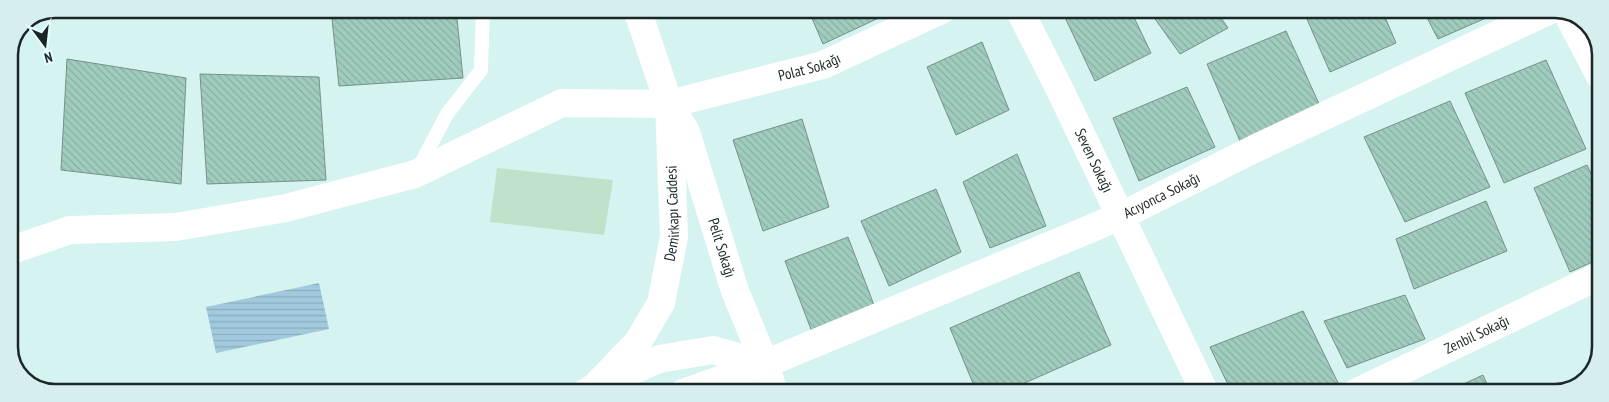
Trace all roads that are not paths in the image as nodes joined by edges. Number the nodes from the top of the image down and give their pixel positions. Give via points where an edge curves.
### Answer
1 (483, 17) edge
2 (640, 17) edge
3 (926, 17) edge
4 (1023, 17) edge
5 (1535, 17) edge
6 (1571, 21) edge
7 (1591, 59) edge
8 (669, 104) junction
9 (415, 174) junction
10 (1121, 216) junction
11 (18, 248) edge
12 (1592, 280) edge
13 (765, 364) junction
14 (596, 384) edge
15 (603, 384) edge
16 (708, 384) edge
17 (771, 384) edge
18 (1201, 384) edge
19 (1374, 384) edge

1 - 9 lane via 480,70 447,114
2 - 8 street, Demirkapı Caddesi
3 - 8 street, Polat Sokağı via 823,65
4 - 10 street, Seven Sokağı
5 - 10 street, Acıyonca Sokağı via 1256,148
6 - 7 street
8 - 9 street, Polat Sokağı via 562,103
8 - 13 street, Pelit Sokağı via 686,132 736,291
8 - 14 street, Demirkapı Caddesi via 674,237 661,303 638,342
9 - 11 street, Polat Sokağı via 286,208 176,227 70,230
10 - 13 street, Acıyonca Sokağı
10 - 18 street, Seven Sokağı
12 - 19 street, Zenbil Sokağı
13 - 15 street via 713,350 659,359
13 - 16 street, Acıyonca Sokağı
13 - 17 street, Pelit Sokağı

